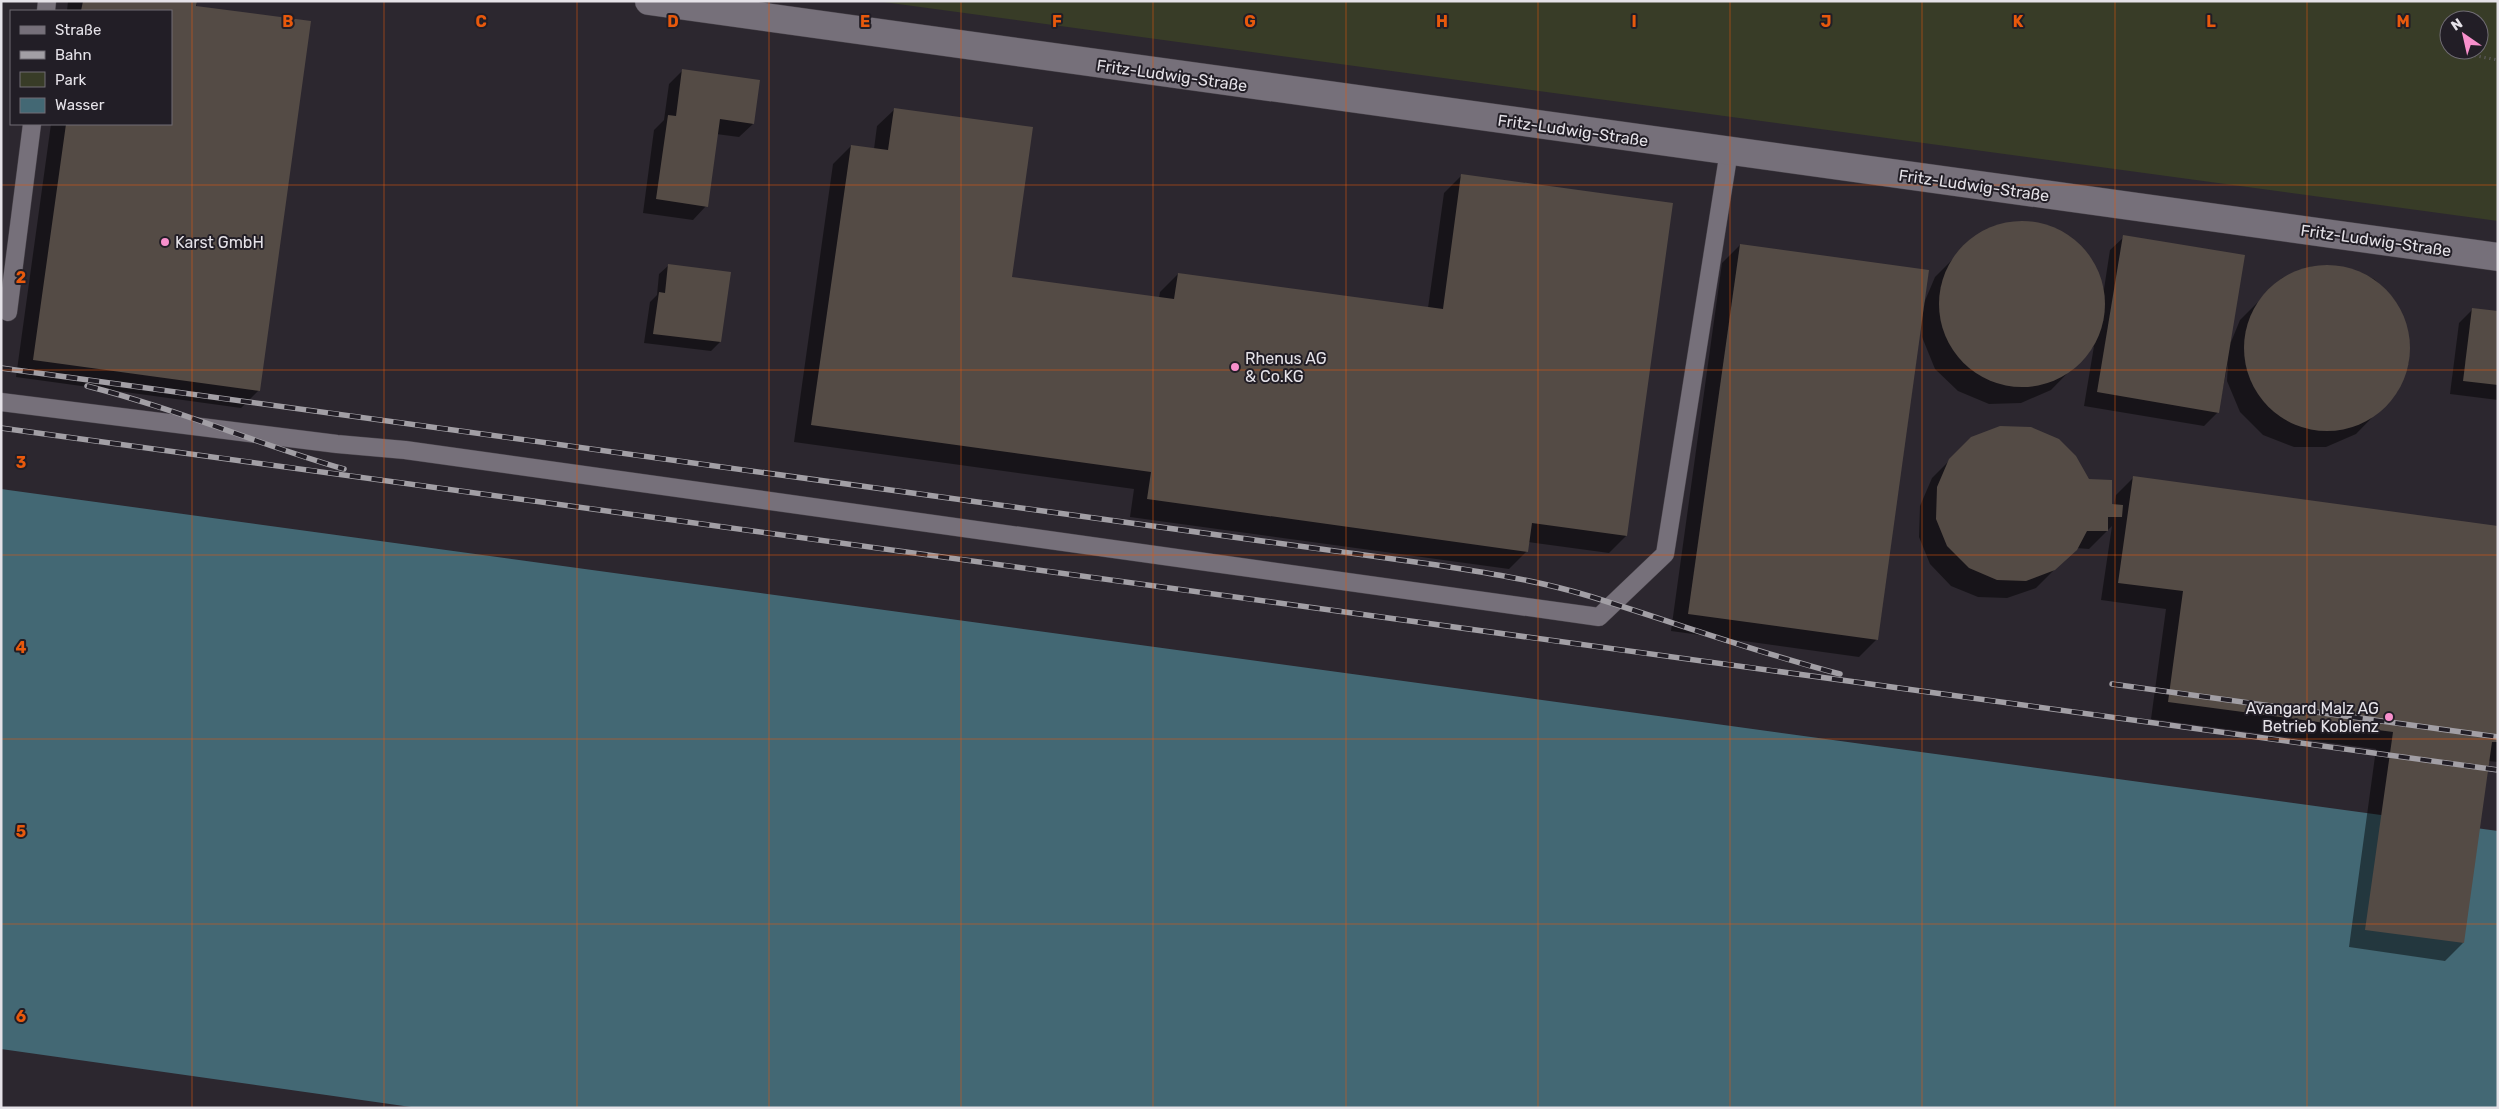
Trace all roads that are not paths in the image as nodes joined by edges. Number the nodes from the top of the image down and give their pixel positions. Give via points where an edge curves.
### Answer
1 (649, 1) edge
2 (32, 125) edge
3 (1729, 151) junction
4 (2498, 257) edge
5 (8, 312) dead end
6 (1, 402) edge

1 - 3 street, Fritz-Ludwig-Straße
2 - 5 lane
3 - 4 street, Fritz-Ludwig-Straße
3 - 6 lane via 1665,554 1599,617 406,450

